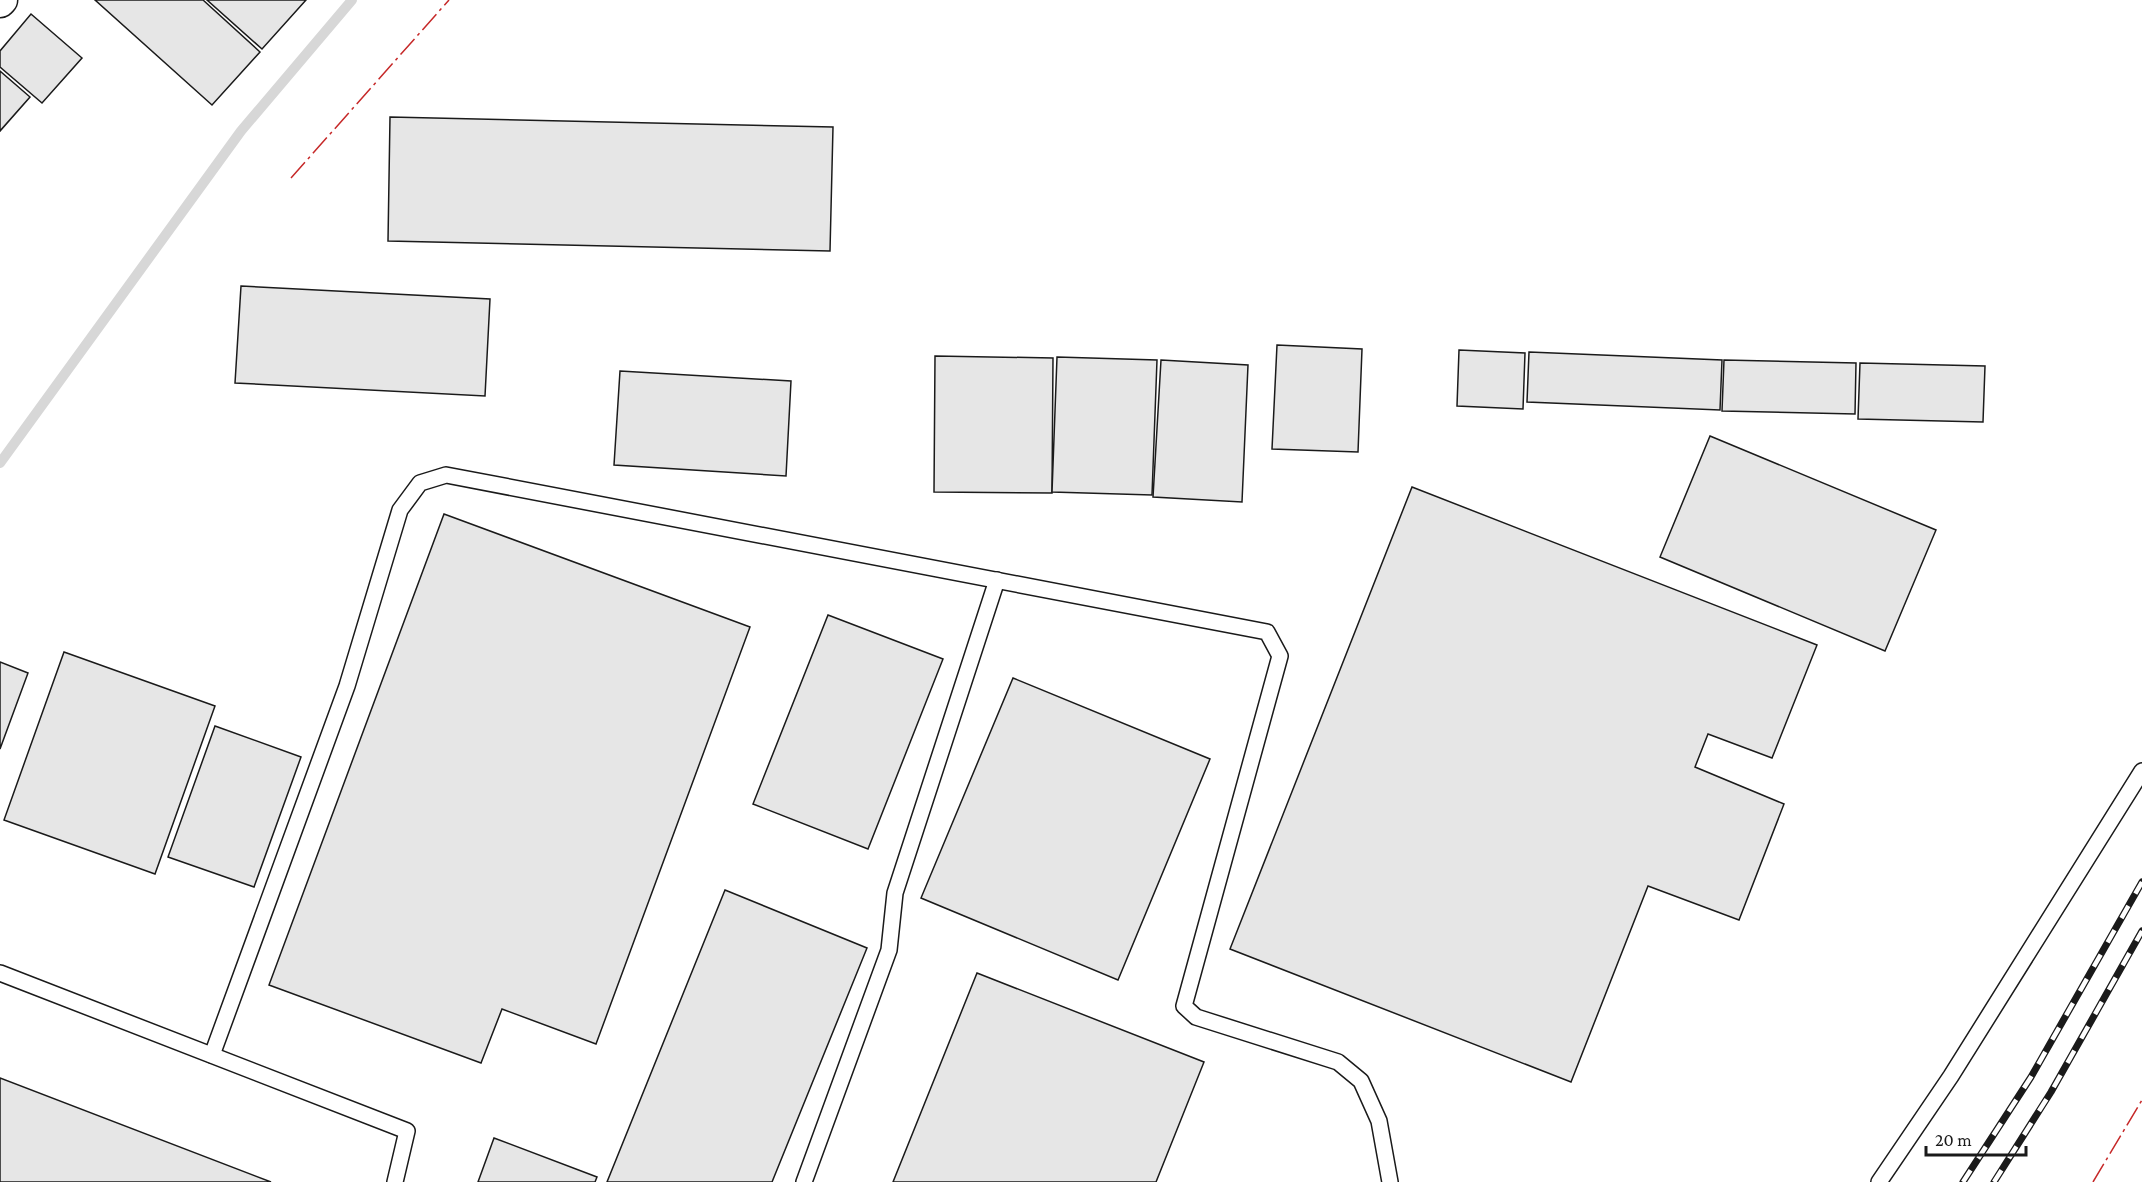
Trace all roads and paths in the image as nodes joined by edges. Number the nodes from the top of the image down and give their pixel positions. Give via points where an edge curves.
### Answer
1 (997, 580) junction
2 (2142, 771) edge
3 (0, 973) edge
4 (212, 1055) junction
5 (395, 1182) edge
6 (804, 1182) edge
7 (1390, 1182) edge
8 (1879, 1182) edge

1 - 4 lane via 446,475 420,483 400,510 347,686
1 - 6 lane via 895,893 889,950
1 - 7 lane via 1267,632 1280,656 1184,1006 1196,1017 1338,1062 1361,1081 1379,1121
2 - 8 lane via 1951,1076
3 - 4 lane
4 - 5 lane via 407,1131

